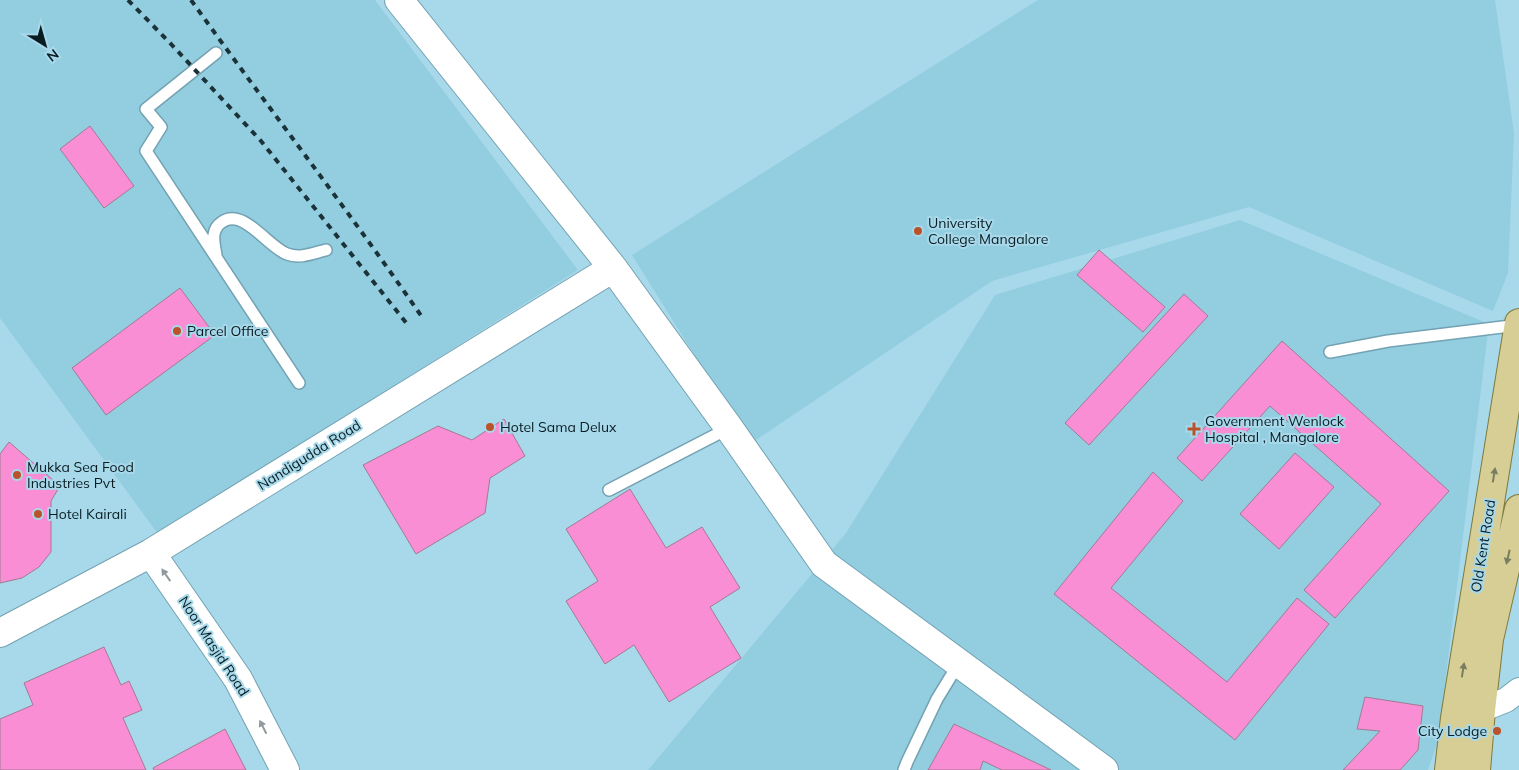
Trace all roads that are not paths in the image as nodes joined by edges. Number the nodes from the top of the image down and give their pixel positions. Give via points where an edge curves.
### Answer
1 (399, 0) edge
2 (216, 53) dead end
3 (326, 250) dead end
4 (216, 259) junction
5 (613, 268) junction
6 (1519, 324) edge
7 (1330, 352) dead end
8 (299, 382) dead end
9 (729, 428) junction
10 (609, 490) dead end
11 (1519, 509) edge
12 (151, 553) junction
13 (0, 633) edge
14 (959, 664) junction
15 (1519, 690) edge
16 (1481, 710) junction
17 (286, 770) edge
18 (904, 770) edge
19 (1104, 770) edge
20 (1449, 770) edge
21 (1476, 770) edge

1 - 5 street
2 - 4 lane via 146,109 161,127 146,151
3 - 4 lane via 299,256 288,254 243,220 234,218 220,223 215,230
4 - 8 lane
5 - 9 street
5 - 12 street, Nandigudda Road
6 - 7 lane
20 -> 6 main road, Old Kent Road via 1456,708
9 - 10 lane
9 - 14 street via 824,564
11 -> 16 main road via 1489,639
12 - 13 street, Nandigudda Road
17 -> 12 street, Noor Masjid Road via 238,679
14 - 18 lane via 937,699
14 - 19 street
15 - 16 street via 1506,700
16 - 21 main road

